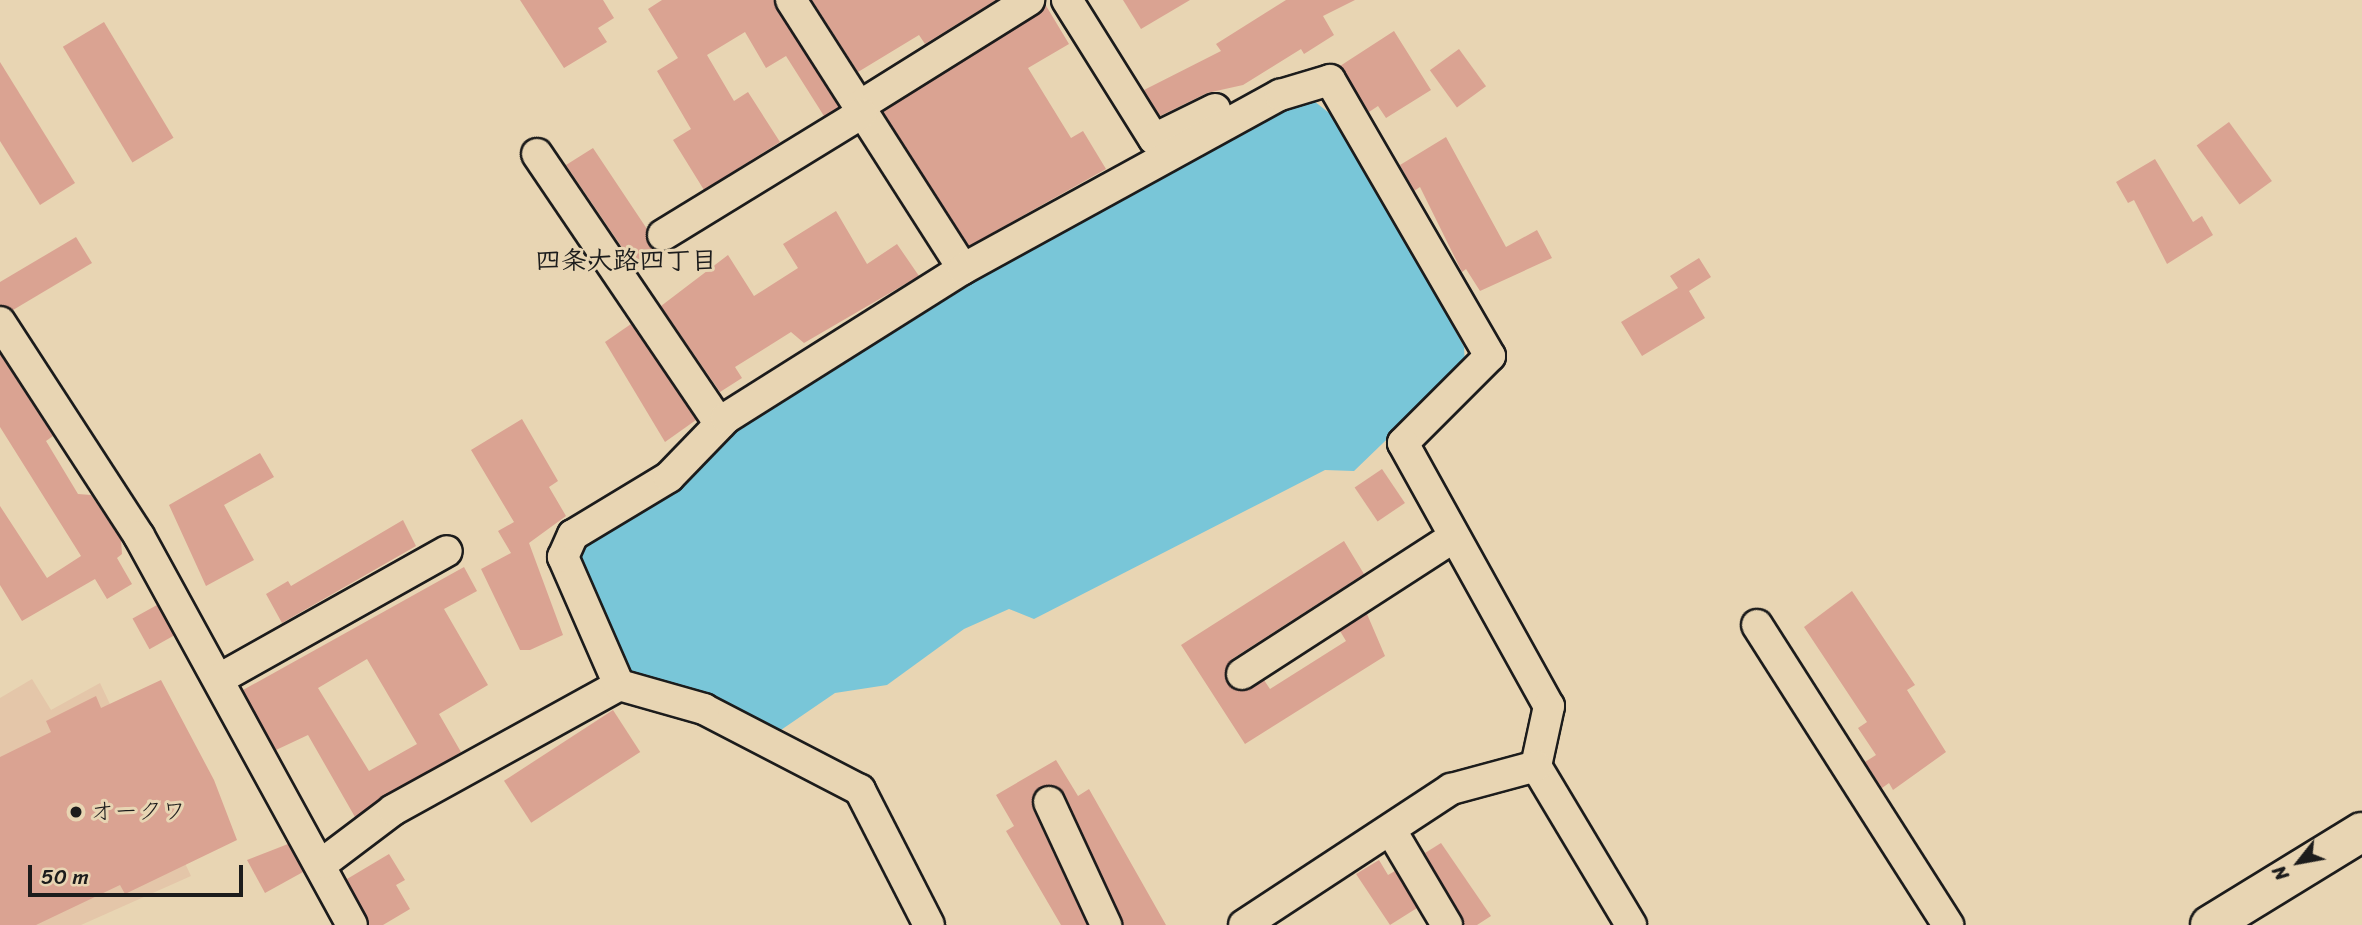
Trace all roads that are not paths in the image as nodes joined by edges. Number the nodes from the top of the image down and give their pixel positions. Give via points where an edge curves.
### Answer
1 (791, 0) edge
2 (1029, 0) edge
3 (1067, 0) edge
4 (1280, 95) junction
5 (860, 110) junction
6 (537, 154) dead end
7 (663, 235) dead end
8 (963, 269) junction
9 (0, 322) edge
10 (720, 424) junction
11 (1452, 538) junction
12 (447, 551) dead end
13 (1757, 625) dead end
14 (1242, 674) dead end
15 (219, 679) junction
16 (619, 685) junction
17 (1536, 766) junction
18 (1049, 802) dead end
19 (1392, 832) junction
20 (2362, 832) edge
21 (323, 863) junction
22 (352, 925) edge
23 (929, 925) edge
24 (1106, 925) edge
25 (1244, 925) edge
26 (1447, 925) edge
27 (1631, 925) edge
28 (1948, 925) edge
29 (2210, 925) edge

1 - 5 street
2 - 5 street
3 - 4 street via 1154,139 1272,83
4 - 8 street
4 - 11 street via 1329,80 1490,356 1403,443
5 - 7 street
5 - 8 street
6 - 10 street
8 - 10 street
9 - 15 street via 139,536
10 - 16 street via 669,477 573,535 563,556
11 - 14 street
11 - 17 street via 1549,706
12 - 15 street
13 - 28 street
15 - 21 street via 266,776
16 - 21 street via 393,810
16 - 23 street via 704,709 860,790
17 - 19 street via 1451,789
17 - 27 street
18 - 24 street
19 - 25 street
19 - 26 street
20 - 29 main road
21 - 22 street

